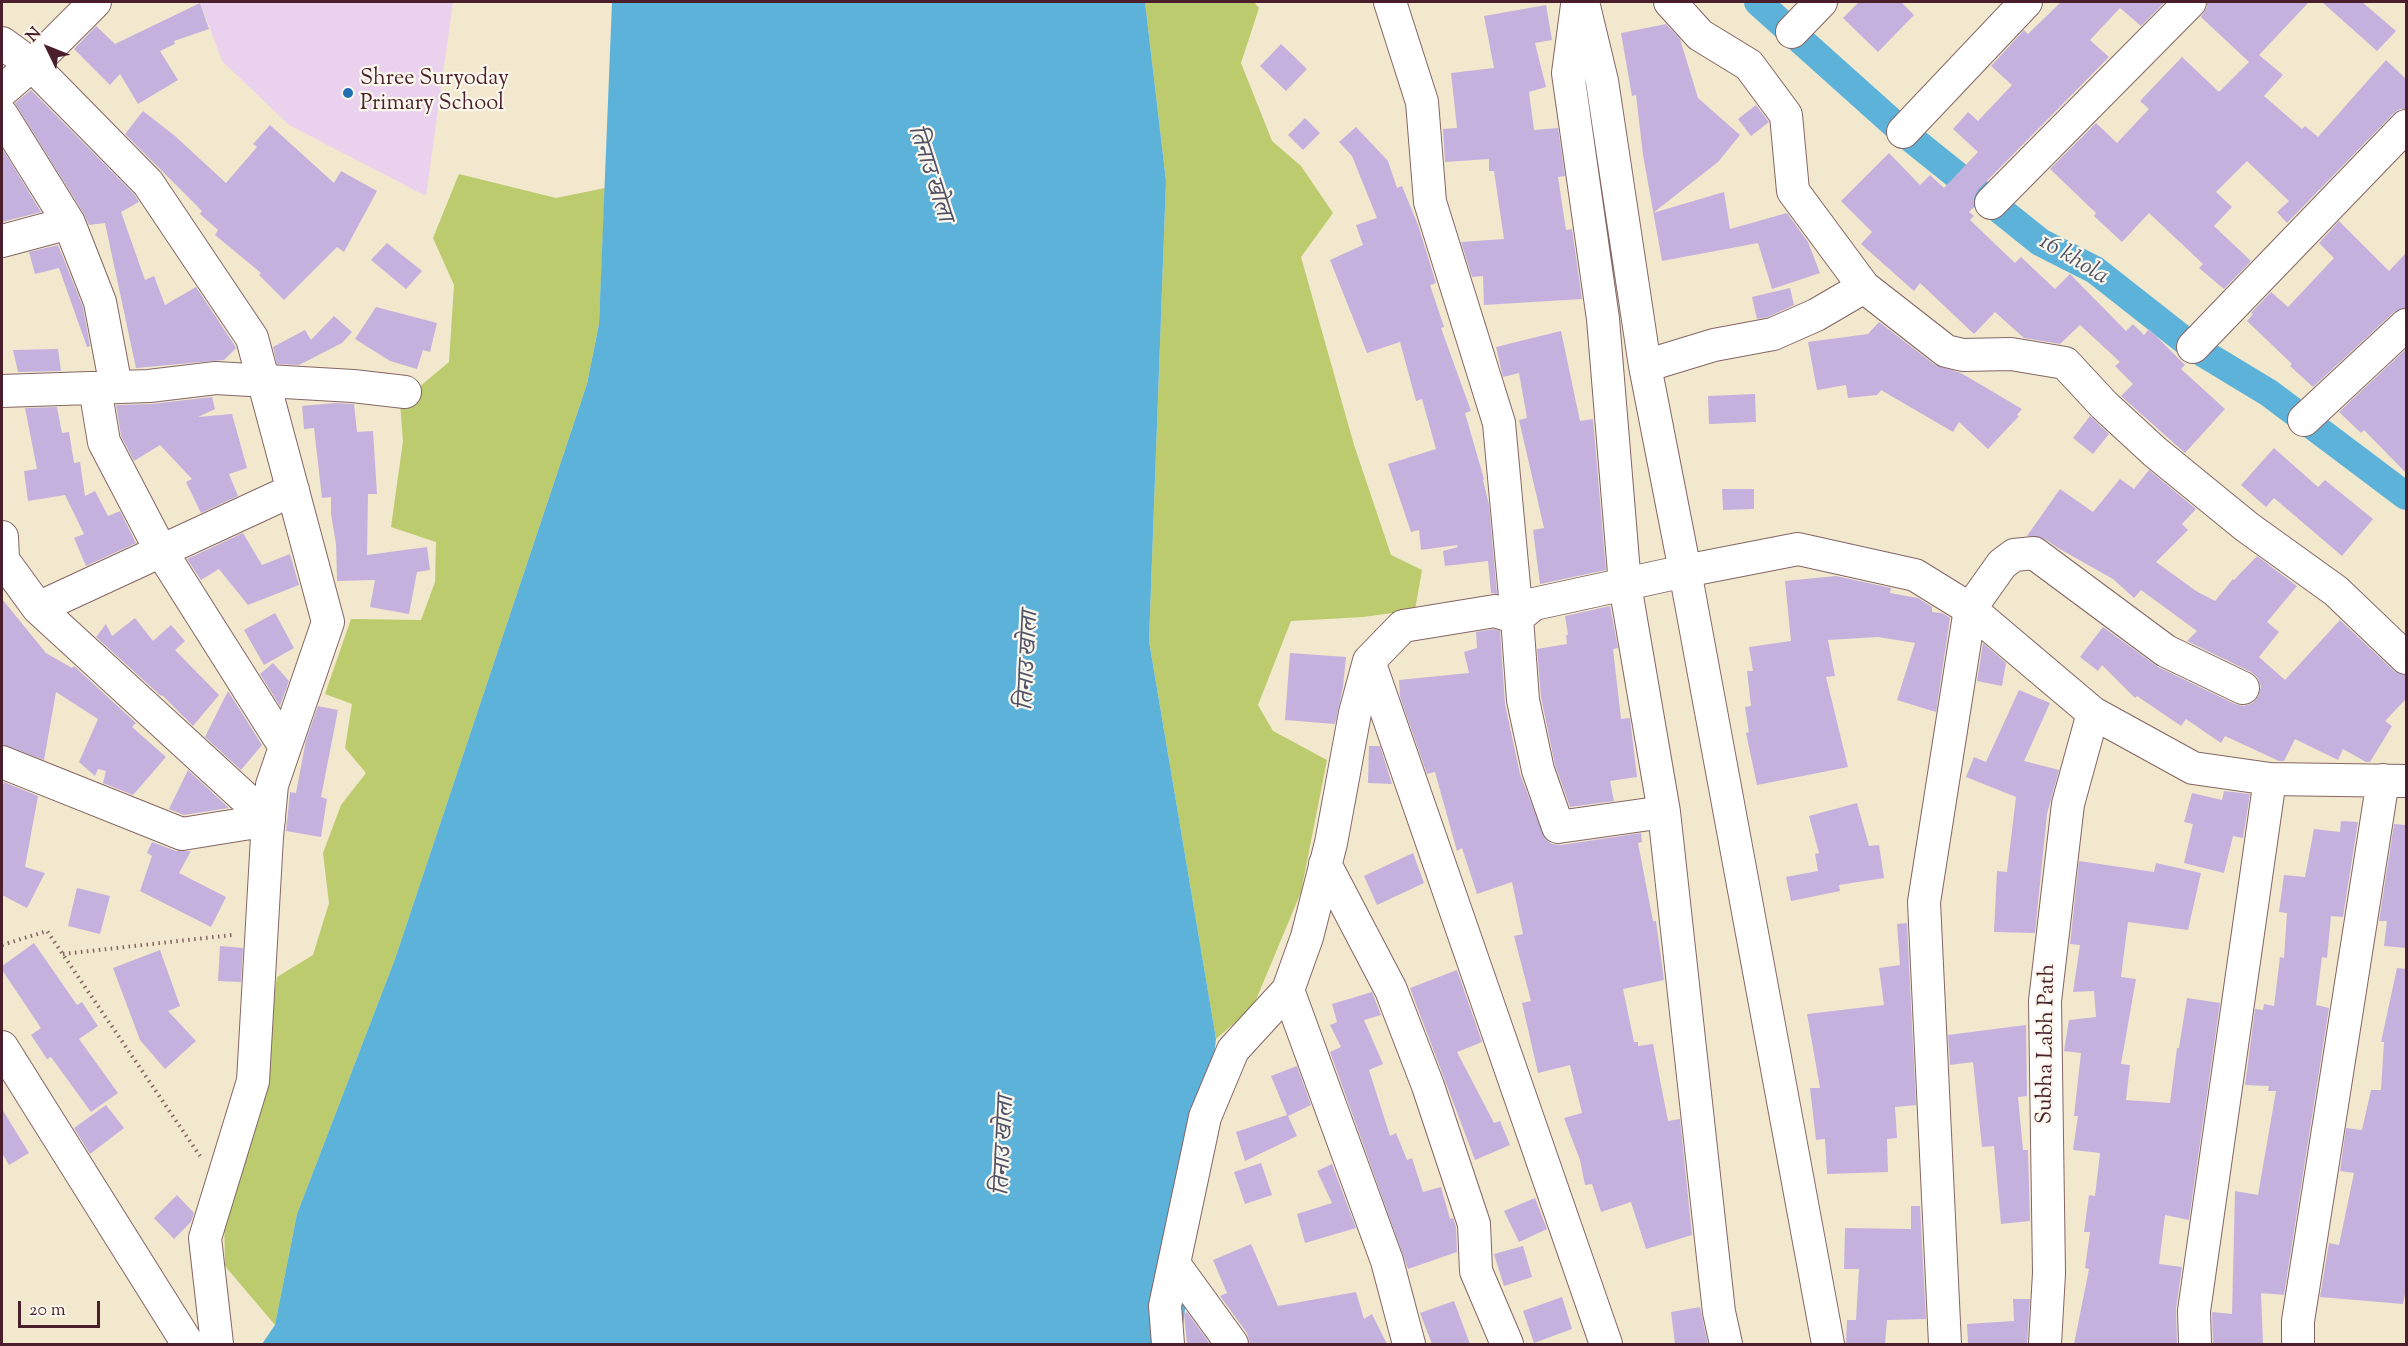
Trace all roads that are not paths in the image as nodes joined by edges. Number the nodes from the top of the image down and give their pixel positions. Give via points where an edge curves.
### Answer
1 (95, 2) edge
2 (1390, 2) edge
3 (1578, 2) edge
4 (1583, 2) edge
5 (1670, 2) edge
6 (1821, 2) edge
7 (2026, 2) edge
8 (2190, 2) edge
9 (1792, 32) dead end
10 (2, 43) edge
11 (32, 65) junction
12 (2, 91) edge
13 (2, 115) edge
14 (2406, 126) edge
15 (1903, 132) dead end
16 (1990, 202) dead end
17 (69, 223) junction
18 (2, 241) edge
19 (1864, 287) junction
20 (2406, 325) edge
21 (2193, 347) dead end
22 (1645, 366) junction
23 (263, 379) junction
24 (106, 388) junction
25 (2, 391) edge
26 (405, 392) dead end
27 (2304, 420) dead end
28 (293, 490) junction
29 (161, 551) junction
30 (2, 552) edge
31 (1685, 571) junction
32 (1625, 585) junction
33 (38, 608) junction
34 (1971, 609) junction
35 (1518, 618) junction
36 (2406, 658) edge
37 (1369, 662) junction
38 (2243, 688) dead end
39 (2093, 713) junction
40 (285, 747) junction
41 (2, 762) edge
42 (2270, 778) junction
43 (2395, 781) edge
44 (1664, 812) junction
45 (268, 820) junction
46 (1325, 864) junction
47 (1288, 990) junction
48 (2, 1047) edge
49 (1174, 1264) junction
50 (188, 1344) edge
51 (217, 1344) edge
52 (1168, 1344) edge
53 (1232, 1344) edge
54 (1409, 1344) edge
55 (1507, 1344) edge
56 (1606, 1344) edge
57 (1726, 1344) edge
58 (1828, 1344) edge
59 (1945, 1344) edge
60 (2045, 1344) edge
61 (2195, 1344) edge
62 (2298, 1344) edge

1 - 11 street
2 - 35 street via 1422,102 1430,202 1499,423
3 - 32 street via 1569,73 1603,319
4 - 22 street via 1602,81
5 - 19 street via 1701,35 1749,65 1786,115 1793,191
6 - 9 street
7 - 15 street
8 - 16 street
10 - 11 street
11 - 12 street
11 - 23 street via 148,183 252,338
13 - 17 street
14 - 21 street
17 - 18 street
17 - 24 street via 100,302
19 - 22 street via 1773,334 1714,345
19 - 36 street via 1946,351 1963,355 2011,354 2065,363 2156,452 2247,527 2336,591
20 - 27 street
22 - 31 street
23 - 24 street via 216,378
23 - 26 street
23 - 28 street
24 - 25 street
24 - 29 street via 105,442
28 - 29 street
28 - 40 street via 328,622
29 - 33 street
29 - 40 street
30 - 33 street
31 - 32 street
31 - 34 street via 1798,549 1915,575
31 - 58 street
32 - 35 street via 1534,604
32 - 44 street
33 - 45 street
34 - 38 street via 2002,564 2014,555 2034,553 2166,651
34 - 39 street
34 - 59 street via 1924,902
35 - 37 street via 1495,611 1403,626
35 - 44 street via 1523,699 1538,770 1558,827
37 - 46 street
37 - 56 street
39 - 42 street via 2193,768
39 - 60 street, Subha Labh Path via 2068,804 2045,1001 2049,1273
40 - 45 street via 272,785
41 - 45 street via 182,834
42 - 43 street
42 - 61 street via 2194,1311
43 - 62 street via 2298,1321
44 - 57 street via 1719,1312
45 - 51 street via 253,1081 205,1238
46 - 47 street
46 - 55 street via 1391,990 1428,1086 1474,1224 1476,1271
47 - 49 street via 1233,1050 1205,1117
47 - 54 street via 1387,1261
48 - 50 street
49 - 52 street via 1165,1306
49 - 53 street

